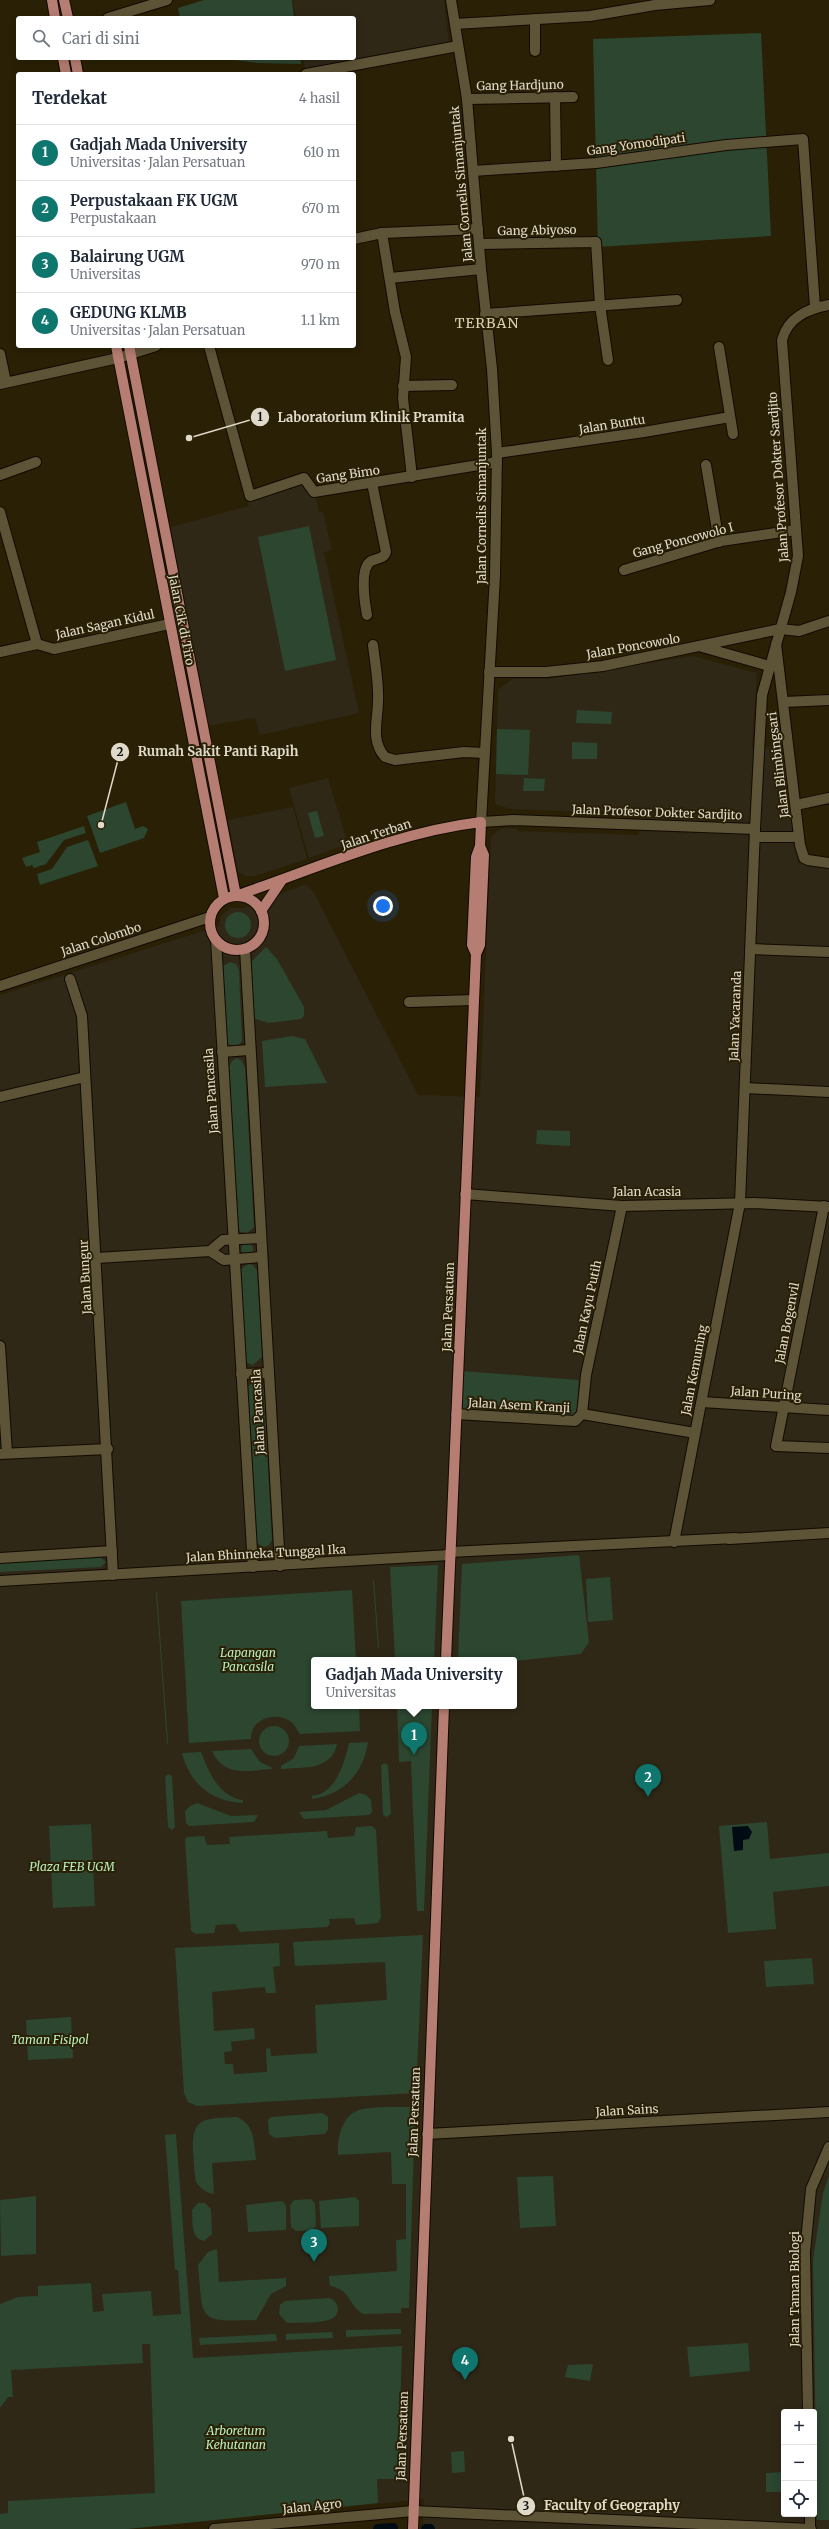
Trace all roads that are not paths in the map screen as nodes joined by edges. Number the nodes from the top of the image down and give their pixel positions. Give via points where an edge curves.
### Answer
1 (52, 0) edge
2 (64, 0) edge
3 (167, 0) edge
4 (451, 0) edge
5 (710, 0) edge
6 (647, 3) edge
7 (55, 16) edge
8 (68, 16) edge
9 (115, 16) edge
10 (535, 19) junction
11 (455, 24) junction
12 (458, 46) junction
13 (535, 51) dead end
14 (63, 60) edge
15 (75, 60) edge
16 (66, 72) edge
17 (78, 72) edge
18 (317, 72) edge
19 (555, 97) junction
20 (573, 97) dead end
21 (467, 99) junction
22 (556, 166) junction
23 (473, 171) junction
24 (478, 229) junction
25 (382, 233) junction
26 (356, 239) edge
27 (479, 244) junction
28 (481, 269) junction
29 (390, 278) junction
30 (677, 300) dead end
31 (600, 305) junction
32 (829, 305) edge
33 (815, 308) junction
34 (485, 314) junction
35 (719, 347) dead end
36 (116, 348) edge
37 (142, 348) edge
38 (210, 348) edge
39 (129, 350) edge
40 (0, 354) edge
41 (118, 358) junction
42 (608, 360) dead end
43 (3, 383) edge
44 (452, 385) dead end
45 (403, 386) junction
46 (730, 417) junction
47 (733, 434) dead end
48 (497, 458) junction
49 (36, 462) dead end
50 (706, 465) dead end
51 (0, 475) edge
52 (412, 477) junction
53 (372, 483) junction
54 (0, 512) edge
55 (796, 530) junction
56 (719, 542) junction
57 (624, 570) dead end
58 (367, 615) dead end
59 (829, 621) edge
60 (169, 624) junction
61 (780, 629) junction
62 (776, 642) junction
63 (37, 644) junction
64 (373, 645) dead end
65 (699, 646) junction
66 (0, 652) edge
67 (768, 666) junction
68 (489, 672) junction
69 (829, 700) edge
70 (784, 702) junction
71 (484, 753) junction
72 (829, 798) edge
73 (796, 804) junction
74 (481, 822) junction
75 (755, 833) junction
76 (799, 837) junction
77 (829, 863) edge
78 (282, 880) junction
79 (237, 896) junction
80 (224, 898) junction
81 (261, 911) junction
82 (210, 916) junction
83 (216, 940) junction
84 (245, 949) junction
85 (750, 949) junction
86 (829, 952) edge
87 (70, 979) dead end
88 (0, 986) edge
89 (474, 1000) junction
90 (409, 1002) dead end
91 (249, 1050) junction
92 (222, 1052) junction
93 (85, 1077) junction
94 (745, 1088) junction
95 (829, 1092) edge
96 (0, 1097) edge
97 (466, 1194) junction
98 (740, 1203) junction
99 (622, 1206) junction
100 (826, 1207) edge
101 (260, 1238) junction
102 (233, 1240) junction
103 (210, 1251) junction
104 (261, 1257) junction
105 (97, 1258) junction
106 (234, 1259) junction
107 (0, 1346) edge
108 (268, 1373) junction
109 (241, 1374) junction
110 (702, 1402) junction
111 (783, 1407) junction
112 (829, 1410) edge
113 (456, 1414) junction
114 (582, 1414) junction
115 (695, 1434) junction
116 (829, 1448) edge
117 (108, 1449) junction
118 (3, 1453) edge
119 (829, 1533) edge
120 (674, 1541) junction
121 (112, 1551) junction
122 (450, 1553) junction
123 (0, 1558) edge
124 (280, 1564) junction
125 (253, 1565) junction
126 (113, 1574) junction
127 (0, 1581) edge
128 (446, 1657) edge
129 (444, 1709) edge
130 (829, 2112) edge
131 (426, 2134) junction
132 (829, 2147) edge
133 (808, 2409) edge
134 (810, 2517) edge
135 (413, 2520) edge
136 (692, 2526) edge
137 (214, 2529) edge
138 (810, 2529) edge

1 - 7 main road
2 - 8 main road
3 - 9 street
4 - 11 street, Jalan Cornelis Simanjuntak
5 - 6 street
6 - 10 street via 601,15
10 - 11 street
10 - 13 street
11 - 12 street, Jalan Cornelis Simanjuntak
12 - 18 street
12 - 21 street, Jalan Cornelis Simanjuntak
14 - 16 main road
15 - 17 main road
19 - 20 street, Gang Hardjuno
19 - 21 street, Gang Hardjuno
19 - 22 street
21 - 23 street, Jalan Cornelis Simanjuntak
22 - 23 street, Gang Yomodipati
22 - 33 street, Gang Yomodipati via 803,139
23 - 24 street, Jalan Cornelis Simanjuntak
24 - 25 street
24 - 27 street, Jalan Cornelis Simanjuntak
25 - 26 street
25 - 29 street
27 - 28 street, Jalan Cornelis Simanjuntak
27 - 31 street, Gang Abiyoso via 596,242
28 - 29 street
28 - 34 street, Jalan Cornelis Simanjuntak
29 - 45 street via 406,357
30 - 31 street
31 - 34 street
31 - 42 street
32 - 33 street, Jalan Profesor Dokter Sardjito
33 - 55 street, Jalan Profesor Dokter Sardjito via 791,321 782,340
34 - 48 street, Jalan Cornelis Simanjuntak via 492,370
35 - 46 street
36 - 41 main road, Jalan Cik di Tiro
37 - 39 street
38 - 53 street, Gang Bimo via 250,496 304,478 314,492
39 - 41 street
39 - 79 main road, Jalan Cik di Tiro
40 - 43 street
41 - 43 street
41 - 60 main road, Jalan Cik di Tiro
44 - 45 street
45 - 52 street via 405,430
46 - 47 street
46 - 48 street, Jalan Buntu
48 - 52 street, Gang Bimo
48 - 68 street, Jalan Cornelis Simanjuntak
49 - 51 street
50 - 56 street
52 - 53 street, Gang Bimo
53 - 58 street via 386,552 383,557 370,562 366,567 363,591
54 - 63 street
55 - 56 street, Gang Poncowolo I
55 - 61 street, Jalan Profesor Dokter Sardjito via 798,556 795,578
56 - 57 street, Gang Poncowolo I
59 - 61 street, Jalan Poncowolo via 799,631
60 - 63 street, Jalan Sagan Kidul via 54,649
60 - 80 main road, Jalan Cik di Tiro
61 - 62 street, Jalan Profesor Dokter Sardjito
61 - 65 street, Jalan Poncowolo
62 - 67 street, Jalan Profesor Dokter Sardjito
62 - 70 street, Jalan Blimbingsari
63 - 66 street, Jalan Sagan Kidul
64 - 71 street via 378,701 374,726 379,749 385,757 396,760 464,752
65 - 67 street
65 - 68 street, Jalan Poncowolo via 603,666 546,672
67 - 75 street, Jalan Profesor Dokter Sardjito via 762,695
68 - 71 street, Jalan Cornelis Simanjuntak
69 - 70 street
70 - 73 street, Jalan Blimbingsari
71 - 74 street, Jalan Cornelis Simanjuntak
72 - 73 street
73 - 76 street, Jalan Blimbingsari
74 - 75 street, Jalan Profesor Dokter Sardjito via 512,820
74 - 78 main road, Jalan Terban via 412,836
74 - 89 main road, Jalan Persatuan via 480,846 476,857 472,945 476,954
75 - 76 street
75 - 85 street, Jalan Yacaranda
76 - 77 street, Jalan Blimbingsari via 804,858
78 - 79 main road, Jalan Terban
78 - 81 main road
79 - 80 main road
79 - 81 main road via 254,901
80 - 82 main road via 215,906
81 - 84 main road via 264,924 262,932 255,943
82 - 83 main road via 210,928
82 - 88 street, Jalan Colombo
83 - 84 main road via 228,949
83 - 92 street, Jalan Pancasila
84 - 91 street, Jalan Pancasila
85 - 86 street
85 - 94 street, Jalan Yacaranda
87 - 93 street, Jalan Bungur via 82,1016
89 - 90 street
89 - 97 main road, Jalan Persatuan
91 - 92 street
91 - 101 street, Jalan Pancasila
92 - 102 street, Jalan Pancasila
93 - 96 street
93 - 105 street, Jalan Bungur
94 - 95 street
94 - 98 street, Jalan Yacaranda
97 - 99 street, Jalan Acasia
97 - 113 main road, Jalan Persatuan
98 - 99 street, Jalan Acasia
98 - 100 street, Jalan Acasia
98 - 110 street, Jalan Kemuning
99 - 114 street, Jalan Kayu Putih via 586,1374
100 - 111 street, Jalan Bogenvil
101 - 102 street
101 - 104 street, Jalan Pancasila
102 - 103 street via 223,1240
102 - 106 street, Jalan Pancasila
103 - 105 street
103 - 106 street via 224,1260
104 - 106 street
104 - 108 street, Jalan Pancasila
105 - 117 street, Jalan Bungur
106 - 109 street, Jalan Pancasila
107 - 118 street
108 - 109 street
108 - 124 street, Jalan Pancasila
109 - 125 street, Jalan Pancasila
110 - 111 street, Jalan Puring
110 - 115 street, Jalan Kemuning
111 - 112 street, Jalan Puring
111 - 116 street, Jalan Bogenvil via 776,1446
113 - 114 street, Jalan Asem Kranji via 575,1421
113 - 122 main road, Jalan Persatuan
114 - 115 street, Jalan Asem Kranji
115 - 120 street, Jalan Kemuning
117 - 118 street
117 - 121 street, Jalan Bungur
119 - 120 street, Jalan Bhinneka Tunggal Ika
120 - 122 street, Jalan Bhinneka Tunggal Ika
121 - 123 street
121 - 126 street, Jalan Bungur
122 - 124 street, Jalan Bhinneka Tunggal Ika via 381,1560
122 - 128 main road, Jalan Persatuan
124 - 125 street, Jalan Bhinneka Tunggal Ika
125 - 126 street, Jalan Bhinneka Tunggal Ika
126 - 127 street, Jalan Bhinneka Tunggal Ika
129 - 131 main road, Jalan Persatuan
130 - 131 street, Jalan Sains
131 - 135 main road, Jalan Persatuan
132 - 133 street, Jalan Taman Biologi via 811,2189 805,2252
134 - 138 street
135 - 136 street, Jalan Agro
135 - 137 street, Jalan Agro
136 - 138 street, Jalan Agro

